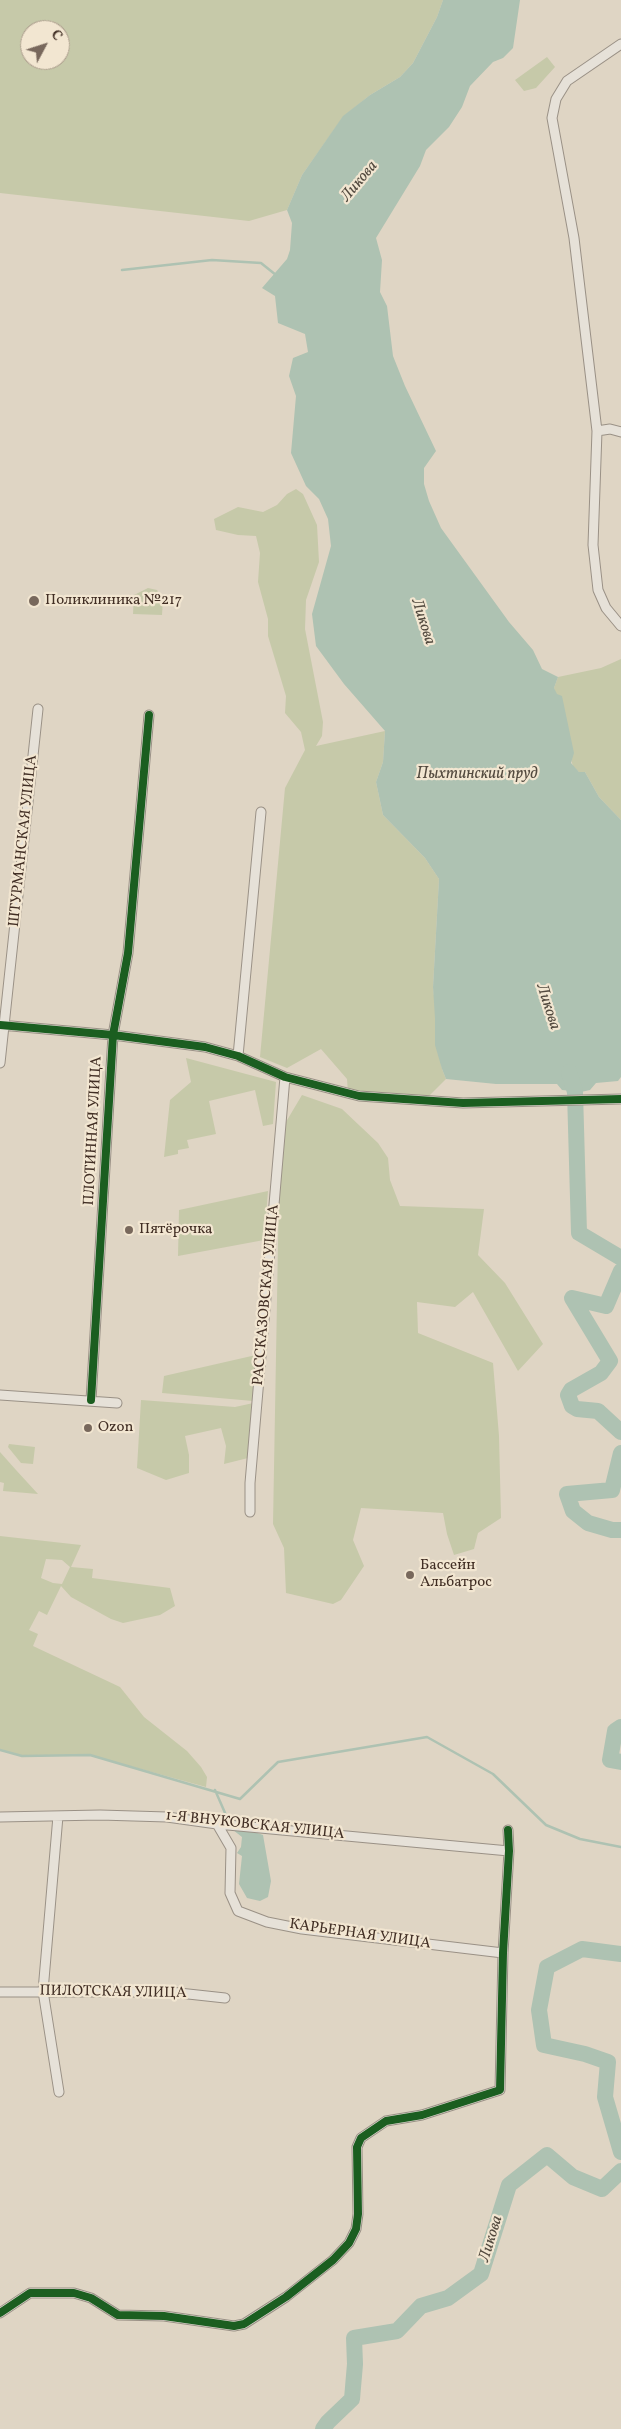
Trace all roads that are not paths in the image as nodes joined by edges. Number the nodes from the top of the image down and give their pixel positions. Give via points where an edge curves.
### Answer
1 (621, 44) edge
2 (596, 430) junction
3 (621, 432) edge
4 (621, 626) edge
5 (38, 709) dead end
6 (149, 715) dead end
7 (261, 812) dead end
8 (2, 1025) edge
9 (113, 1035) junction
10 (238, 1056) junction
11 (0, 1063) edge
12 (285, 1077) junction
13 (621, 1099) edge
14 (0, 1395) edge
15 (91, 1400) junction
16 (116, 1403) dead end
17 (250, 1512) dead end
18 (0, 1816) edge
19 (58, 1816) junction
20 (217, 1824) junction
21 (508, 1830) dead end
22 (509, 1850) junction
23 (503, 1953) junction
24 (43, 1991) junction
25 (0, 1992) edge
26 (226, 1998) dead end
27 (59, 2092) dead end
28 (0, 2313) edge

1 - 2 street via 567,81 556,99 552,118 574,238
2 - 3 street
2 - 4 street via 593,545 598,590 606,608
5 - 8 street, ШТУРМАНСКАЯ УЛИЦА
6 - 9 street, ПЛОТИННАЯ УЛИЦА via 128,953
7 - 10 street
8 - 9 street
8 - 11 street, ШТУРМАНСКАЯ УЛИЦА
9 - 10 street via 188,1044
9 - 15 street, ПЛОТИННАЯ УЛИЦА
10 - 12 street
12 - 13 street via 359,1096 463,1103
12 - 17 street, РАССКАЗОВСКАЯ УЛИЦА
14 - 15 street
15 - 16 street
18 - 19 street, 1-Я ВНУКОВСКАЯ УЛИЦА
19 - 20 street, 1-Я ВНУКОВСКАЯ УЛИЦА via 167,1817
19 - 24 street
20 - 22 street, 1-Я ВНУКОВСКАЯ УЛИЦА
20 - 23 street, КАРЬЕРНАЯ УЛИЦА via 231,1848 230,1893 238,1911 267,1922 302,1929
21 - 22 street
22 - 23 street
23 - 28 street via 500,2090 422,2115 386,2121 361,2138 357,2147 356,2229 349,2243 332,2260 286,2297 244,2324 234,2326 164,2316 118,2315 91,2298 74,2293 30,2293
24 - 25 street, ПИЛОТСКАЯ УЛИЦА
24 - 26 street, ПИЛОТСКАЯ УЛИЦА via 170,1992
24 - 27 street

